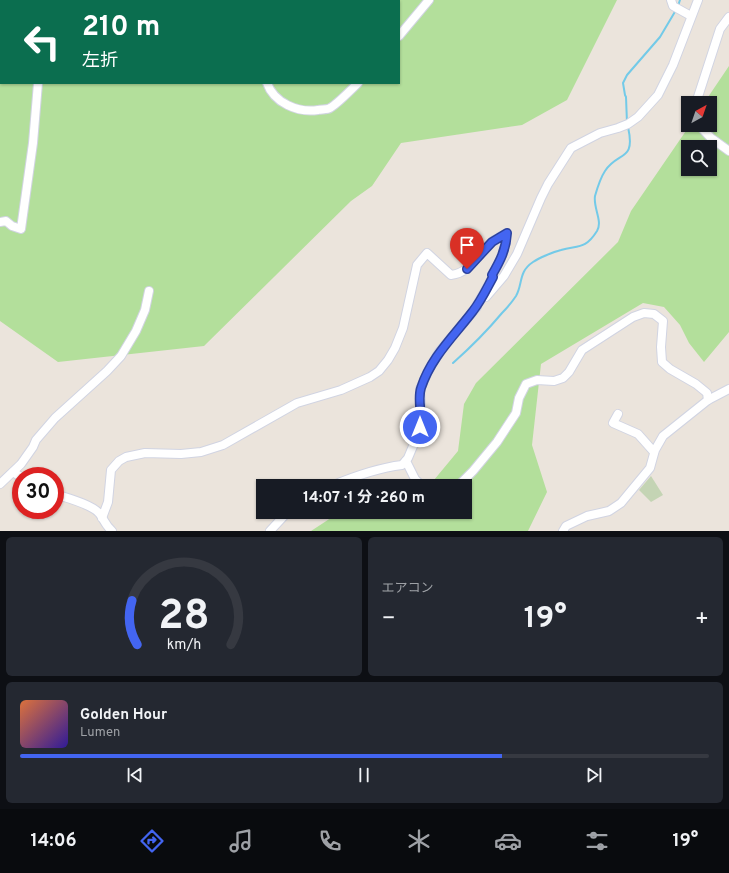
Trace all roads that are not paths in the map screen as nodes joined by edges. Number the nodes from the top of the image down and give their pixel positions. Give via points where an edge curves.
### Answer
1 (429, 0) edge
2 (672, 0) edge
3 (698, 0) edge
4 (692, 16) junction
5 (729, 17) edge
6 (400, 35) edge
7 (38, 84) edge
8 (267, 84) edge
9 (357, 84) edge
10 (698, 96) edge
11 (705, 132) edge
12 (729, 151) edge
13 (0, 222) edge
14 (149, 291) dead end
15 (474, 310) junction
16 (729, 389) edge
17 (708, 400) junction
18 (618, 414) dead end
19 (654, 452) junction
20 (406, 460) junction
21 (18, 467) edge
22 (12, 473) edge
23 (348, 479) edge
24 (416, 479) edge
25 (465, 479) edge
26 (0, 484) edge
27 (64, 497) edge
28 (102, 518) junction
29 (281, 519) edge
30 (112, 531) edge
31 (270, 531) edge
32 (562, 531) edge

1 - 6 street
2 - 4 street via 673,6
3 - 4 street
4 - 15 street via 658,95 628,124 600,133 572,148 540,198 517,254 504,276
5 - 10 street via 720,29
7 - 13 street via 21,229 6,221
8 - 9 street via 276,97 286,105 310,111 330,108
11 - 12 street
14 - 21 street via 145,310 136,331 121,356 55,418
15 - 20 street via 439,352 429,369 420,389 420,427
15 - 28 street via 503,254 507,233 492,242 467,269 456,274 451,275 427,253 416,265 403,328 395,348 388,360 370,377 328,395 297,403 223,445 208,450 181,454 144,453 122,459 111,470 108,502
16 - 17 street
17 - 19 street via 663,436
17 - 25 street via 707,393 662,362 663,321 654,314 644,313 633,317 582,350 563,378 554,381 537,380 526,384 519,398 516,413 497,442
18 - 19 street via 613,423 638,434
19 - 32 street via 650,468 621,503 609,511 587,516 566,526
20 - 23 street via 402,465 382,468
20 - 24 street
22 - 26 street
27 - 28 street via 90,507
28 - 30 street
29 - 31 street

